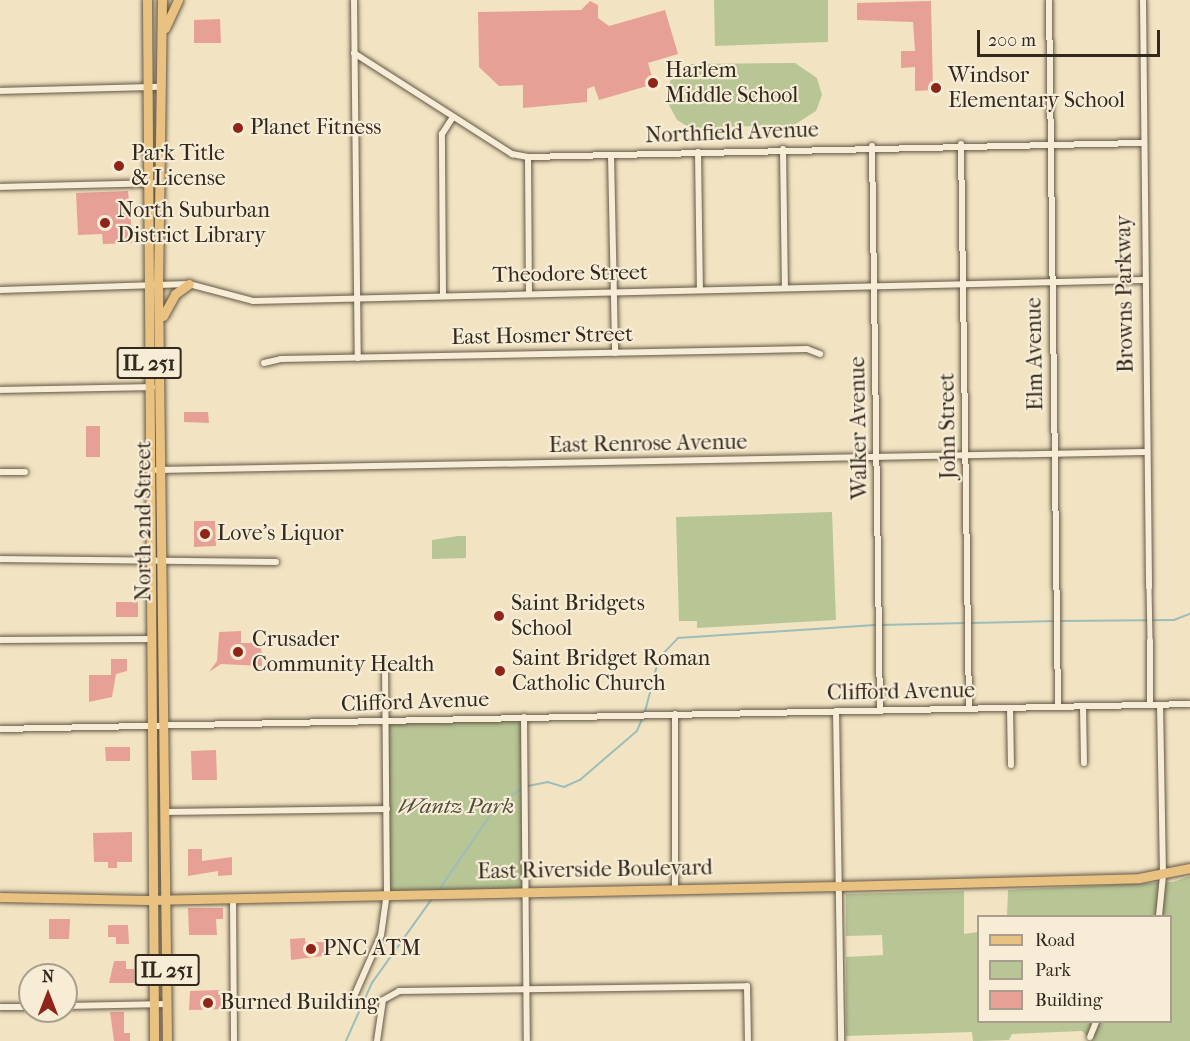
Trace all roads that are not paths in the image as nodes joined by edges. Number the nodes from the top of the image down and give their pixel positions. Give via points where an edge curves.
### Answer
1 (147, 0) edge
2 (162, 0) edge
3 (177, 0) edge
4 (354, 0) edge
5 (1049, 0) edge
6 (1143, 0) edge
7 (158, 47) junction
8 (354, 52) junction
9 (158, 87) junction
10 (146, 88) junction
11 (0, 91) edge
12 (453, 117) junction
13 (1050, 142) junction
14 (1142, 143) junction
15 (961, 144) junction
16 (872, 146) junction
17 (783, 149) junction
18 (698, 152) junction
19 (611, 155) junction
20 (528, 158) junction
21 (148, 183) junction
22 (159, 183) junction
23 (0, 187) edge
24 (1143, 279) junction
25 (1052, 281) junction
26 (189, 284) junction
27 (964, 284) junction
28 (154, 285) junction
29 (785, 285) junction
30 (875, 285) junction
31 (700, 289) junction
32 (0, 290) edge
33 (614, 292) junction
34 (529, 294) junction
35 (443, 295) junction
36 (357, 299) junction
37 (161, 324) junction
38 (615, 353) junction
39 (820, 354) dead end
40 (358, 358) junction
41 (264, 363) dead end
42 (150, 387) junction
43 (161, 387) junction
44 (0, 390) edge
45 (1145, 452) junction
46 (1055, 453) junction
47 (966, 455) junction
48 (879, 458) junction
49 (151, 470) junction
50 (163, 470) junction
51 (0, 472) edge
52 (25, 472) dead end
53 (151, 558) junction
54 (163, 558) junction
55 (0, 559) edge
56 (276, 562) dead end
57 (1149, 587) joint
58 (152, 639) junction
59 (0, 640) edge
60 (164, 640) junction
61 (1150, 641) joint
62 (385, 666) dead end
63 (1190, 704) edge
64 (1150, 705) junction
65 (1160, 705) junction
66 (1083, 706) junction
67 (1058, 707) junction
68 (969, 708) junction
69 (1010, 708) junction
70 (880, 710) junction
71 (836, 711) junction
72 (675, 714) junction
73 (524, 717) junction
74 (387, 722) junction
75 (153, 726) junction
76 (167, 726) junction
77 (0, 729) edge
78 (1084, 763) dead end
79 (1011, 765) dead end
80 (153, 785) junction
81 (167, 785) junction
82 (387, 809) junction
83 (167, 812) junction
84 (1190, 868) edge
85 (1163, 875) junction
86 (839, 886) junction
87 (675, 887) junction
88 (524, 891) junction
89 (387, 893) junction
90 (0, 897) edge
91 (233, 898) junction
92 (152, 900) junction
93 (168, 900) junction
94 (1159, 915) edge
95 (525, 989) junction
96 (351, 1001) dead end
97 (167, 1004) junction
98 (154, 1005) junction
99 (78, 1006) edge
100 (0, 1007) edge
101 (18, 1007) edge
102 (1096, 1023) edge
103 (1090, 1036) dead end
104 (154, 1041) edge
105 (167, 1041) edge
106 (234, 1041) edge
107 (377, 1041) edge
108 (527, 1041) edge
109 (748, 1041) edge
110 (841, 1041) edge

1 - 10 main road, North 2nd Street / IL 251
2 - 7 main road, North 2nd Street / IL 251
3 - 7 main road via 167,16
4 - 8 street
5 - 13 street, Elm Avenue
6 - 14 street, Browns Parkway
7 - 9 main road, North 2nd Street / IL 251
8 - 12 street, Northfield Avenue
8 - 36 street
9 - 10 street
9 - 22 main road, North 2nd Street / IL 251
10 - 11 street
10 - 21 main road, North 2nd Street / IL 251
12 - 20 street, Northfield Avenue via 512,154
12 - 35 street via 442,134
13 - 14 street, Northfield Avenue
13 - 15 street, Northfield Avenue
13 - 25 street, Elm Avenue
14 - 24 street, Browns Parkway
15 - 16 street, Northfield Avenue
15 - 27 street, John Street
16 - 17 street, Northfield Avenue
16 - 30 street, Walker Avenue
17 - 18 street, Northfield Avenue
17 - 29 street
18 - 19 street, Northfield Avenue
18 - 31 street
19 - 20 street, Northfield Avenue
19 - 33 street
20 - 34 street
21 - 22 street
21 - 23 street
21 - 28 main road, North 2nd Street / IL 251
22 - 28 main road, North 2nd Street / IL 251
24 - 25 street, Theodore Street
24 - 45 street, Browns Parkway
25 - 27 street, Theodore Street
25 - 46 street, Elm Avenue
26 - 28 street, Theodore Street
26 - 36 street, Theodore Street via 253,301
26 - 37 main road via 170,300
27 - 30 street, Theodore Street
27 - 47 street, John Street
28 - 32 street, Theodore Street
28 - 37 main road, North 2nd Street / IL 251
28 - 42 main road, North 2nd Street / IL 251
29 - 30 street, Theodore Street
29 - 31 street, Theodore Street
30 - 48 street, Walker Avenue
31 - 33 street, Theodore Street
33 - 34 street, Theodore Street
33 - 38 street
34 - 35 street, Theodore Street
35 - 36 street, Theodore Street
36 - 40 street
37 - 43 main road, North 2nd Street / IL 251
38 - 39 street, East Hosmer Street via 807,349
38 - 40 street, East Hosmer Street
40 - 41 street, East Hosmer Street
42 - 43 street
42 - 44 street
42 - 49 main road, North 2nd Street / IL 251
43 - 50 main road, North 2nd Street / IL 251
45 - 46 street, East Renrose Avenue
45 - 57 street, Browns Parkway
46 - 47 street, East Renrose Avenue
46 - 67 street, Elm Avenue
47 - 48 street, East Renrose Avenue
47 - 68 street, John Street
48 - 50 street, East Renrose Avenue
48 - 70 street, Walker Avenue
49 - 50 street, East Renrose Avenue
49 - 53 main road, North 2nd Street / IL 251
50 - 54 main road, North 2nd Street / IL 251
51 - 52 street
53 - 54 street
53 - 55 street
53 - 58 main road, North 2nd Street / IL 251
54 - 56 street via 201,564
54 - 60 main road, North 2nd Street / IL 251
57 - 61 street
58 - 59 street
58 - 60 street
58 - 75 main road, North 2nd Street / IL 251
60 - 76 main road, North 2nd Street / IL 251
61 - 64 street
62 - 74 street
63 - 65 street, Clifford Avenue
64 - 65 street, Clifford Avenue
64 - 66 street, Clifford Avenue
65 - 85 street
66 - 67 street, Clifford Avenue
66 - 78 street
67 - 69 street, Clifford Avenue
68 - 69 street, Clifford Avenue
68 - 70 street, Clifford Avenue
69 - 79 street
70 - 71 street, Clifford Avenue
71 - 72 street, Clifford Avenue
71 - 86 street
72 - 73 street, Clifford Avenue
72 - 87 street
73 - 74 street, Clifford Avenue
73 - 88 street
74 - 76 street, Clifford Avenue
74 - 82 street
75 - 76 street, Clifford Avenue
75 - 77 street, Clifford Avenue
75 - 80 main road, North 2nd Street / IL 251
76 - 81 main road, North 2nd Street / IL 251
80 - 81 main road
80 - 92 main road, North 2nd Street / IL 251
81 - 83 main road, North 2nd Street / IL 251
82 - 83 street
82 - 89 street
83 - 93 main road, North 2nd Street / IL 251
84 - 85 main road, East Riverside Boulevard
85 - 86 main road, East Riverside Boulevard
85 - 94 street
86 - 87 main road, East Riverside Boulevard
86 - 110 street
87 - 88 main road, East Riverside Boulevard
88 - 89 main road, East Riverside Boulevard
88 - 95 street
89 - 91 main road, East Riverside Boulevard
89 - 96 street via 381,935
90 - 92 main road, East Riverside Boulevard
91 - 93 main road, East Riverside Boulevard
91 - 106 street
92 - 93 main road, East Riverside Boulevard
92 - 98 main road, North 2nd Street / IL 251
93 - 97 main road, North 2nd Street / IL 251
95 - 107 street via 407,991 385,997
95 - 108 street
95 - 109 street via 747,986
97 - 98 street
97 - 105 main road, North 2nd Street / IL 251
98 - 99 street
98 - 104 main road, North 2nd Street / IL 251
100 - 101 street
102 - 103 street

